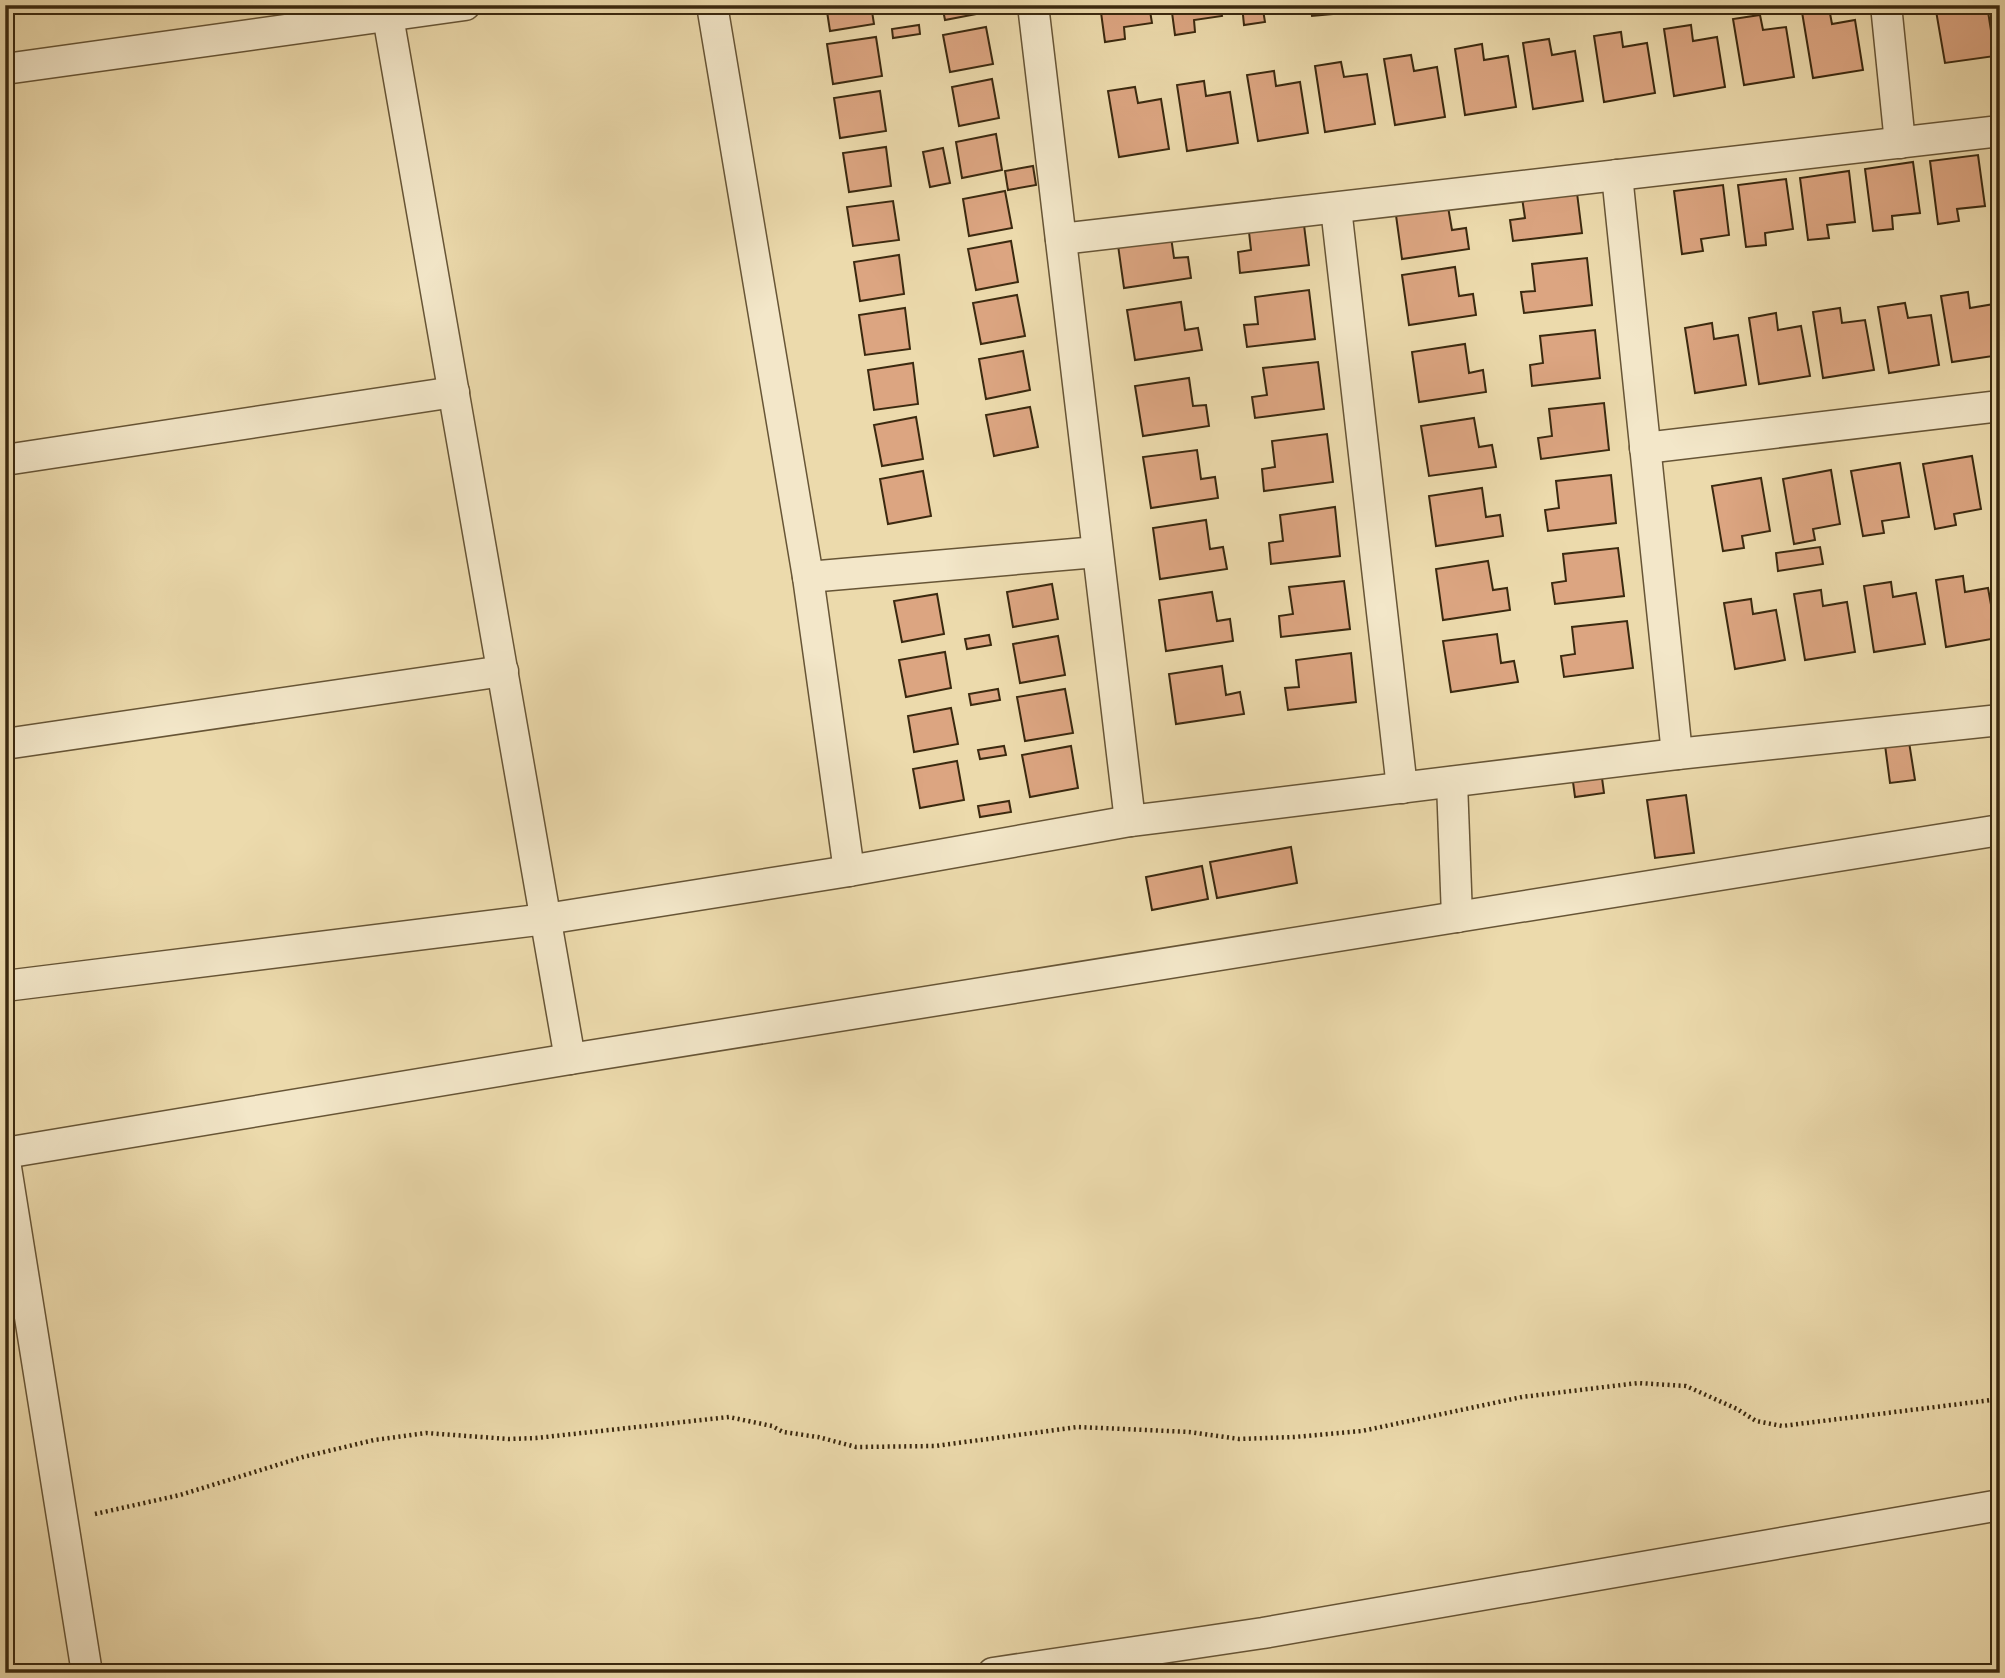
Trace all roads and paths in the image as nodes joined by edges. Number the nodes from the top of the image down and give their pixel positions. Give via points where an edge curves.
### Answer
1 (465, 5) edge
2 (712, 5) edge
3 (1033, 5) edge
4 (1886, 5) edge
5 (387, 10) edge
6 (5, 69) edge
7 (2000, 131) edge
8 (1900, 142) junction
9 (1617, 175) junction
10 (1336, 208) junction
11 (1061, 239) junction
12 (454, 392) junction
13 (2000, 406) edge
14 (1645, 448) junction
15 (5, 460) edge
16 (1097, 552) junction
17 (808, 578) junction
18 (503, 671) junction
19 (2000, 720) edge
20 (5, 744) edge
21 (1677, 754) junction
22 (1452, 782) junction
23 (1402, 788) junction
24 (1130, 821) junction
25 (2000, 830) edge
26 (849, 871) junction
27 (1457, 917) junction
28 (545, 919) junction
29 (5, 986) edge
30 (570, 1059) junction
31 (5, 1153) edge
32 (5, 1161) edge
33 (2000, 1399) edge
34 (2000, 1505) edge
35 (63, 1520) junction
36 (88, 1673) edge
37 (993, 1673) edge

1 - 5 street
2 - 17 street
3 - 11 street
4 - 8 street
5 - 6 street
5 - 12 street
7 - 8 street
8 - 9 street
9 - 10 street
9 - 14 street
10 - 11 street
10 - 23 street
11 - 16 street
12 - 15 street
12 - 18 street
13 - 14 street
14 - 21 street
16 - 17 street
16 - 24 street
17 - 26 street
18 - 20 street
18 - 28 street
19 - 21 street
21 - 22 street
22 - 23 street
22 - 27 street
23 - 24 street
24 - 26 street
25 - 27 street
26 - 28 street
27 - 30 street
28 - 29 street
28 - 30 street
30 - 31 street
32 - 35 street
33 - 35 path via 1782,1426 1756,1421 1685,1386 1638,1383 1522,1397 1362,1431 1239,1439 1079,1427 934,1446 856,1447 729,1417 536,1438 426,1433 303,1457 180,1495
34 - 37 street via 1277,1631
35 - 36 street

